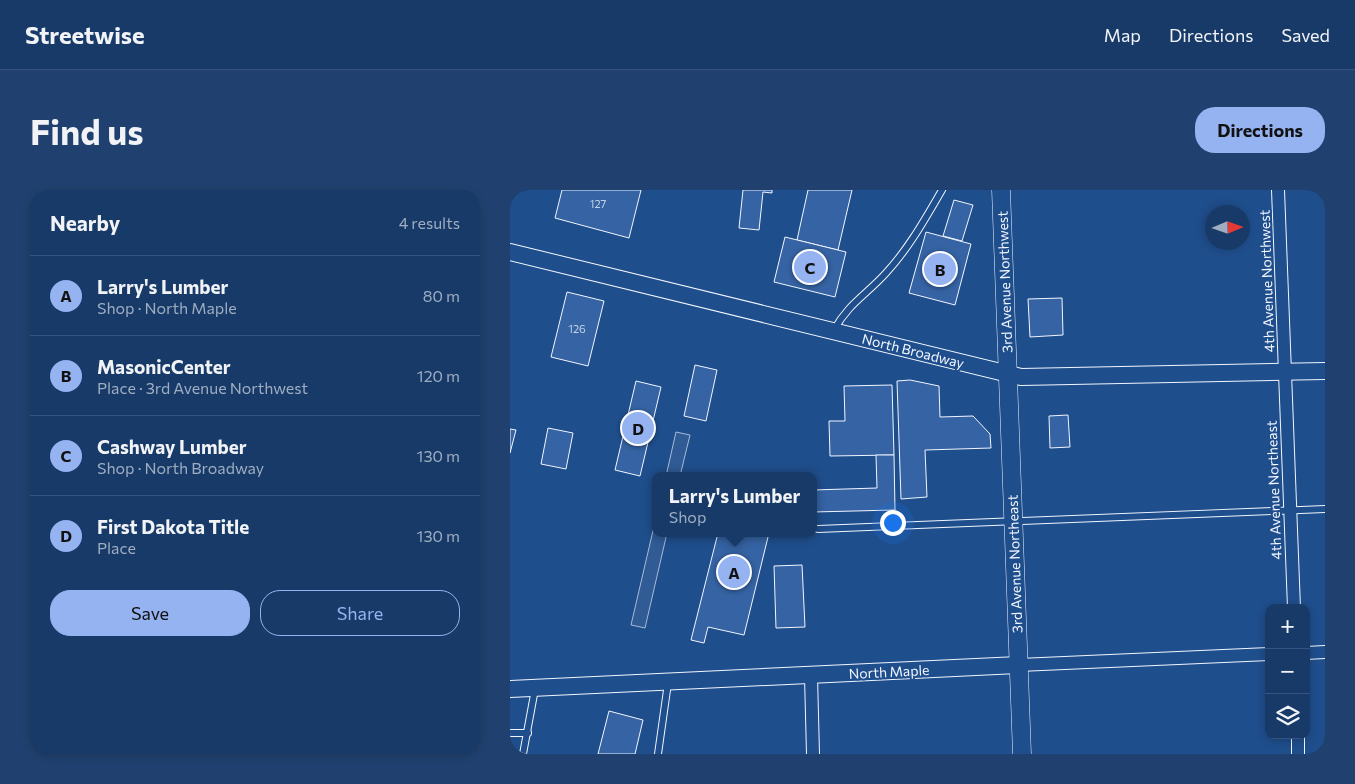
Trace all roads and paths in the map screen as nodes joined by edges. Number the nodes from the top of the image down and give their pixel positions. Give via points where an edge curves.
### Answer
1 (942, 190) edge
2 (1002, 190) edge
3 (1278, 190) edge
4 (510, 252) edge
5 (834, 331) junction
6 (1325, 371) edge
7 (1285, 372) junction
8 (1008, 374) junction
9 (1325, 509) edge
10 (1290, 510) junction
11 (1014, 522) junction
12 (818, 530) dead end
13 (1294, 604) edge
14 (1325, 652) edge
15 (1310, 653) edge
16 (1265, 654) edge
17 (1019, 665) junction
18 (811, 676) junction
19 (669, 682) junction
20 (535, 688) junction
21 (510, 689) edge
22 (510, 733) edge
23 (528, 733) junction
24 (1298, 739) edge
25 (523, 754) edge
26 (658, 754) edge
27 (813, 754) edge
28 (1022, 754) edge
29 (1298, 754) edge

1 - 5 lane via 900,257 853,302
2 - 8 main road, 3rd Avenue Northwest
3 - 7 street, 4th Avenue Northwest
4 - 5 street, North Broadway
5 - 8 street, North Broadway
6 - 7 street, North Broadway
7 - 8 street, North Broadway via 1051,378
7 - 10 street, 4th Avenue Northeast
8 - 11 main road, 3rd Avenue Northeast
9 - 10 lane
10 - 11 lane
10 - 13 street, 4th Avenue Northeast
11 - 12 lane
11 - 17 main road, 3rd Avenue Northeast
14 - 15 street
16 - 17 street, North Maple
17 - 18 street, North Maple
17 - 28 main road, 3rd Avenue Northeast
18 - 19 street, North Maple
18 - 27 street
19 - 20 street, North Maple
19 - 26 lane
20 - 21 street, North Maple
20 - 23 lane
22 - 23 lane
23 - 25 lane
24 - 29 street

